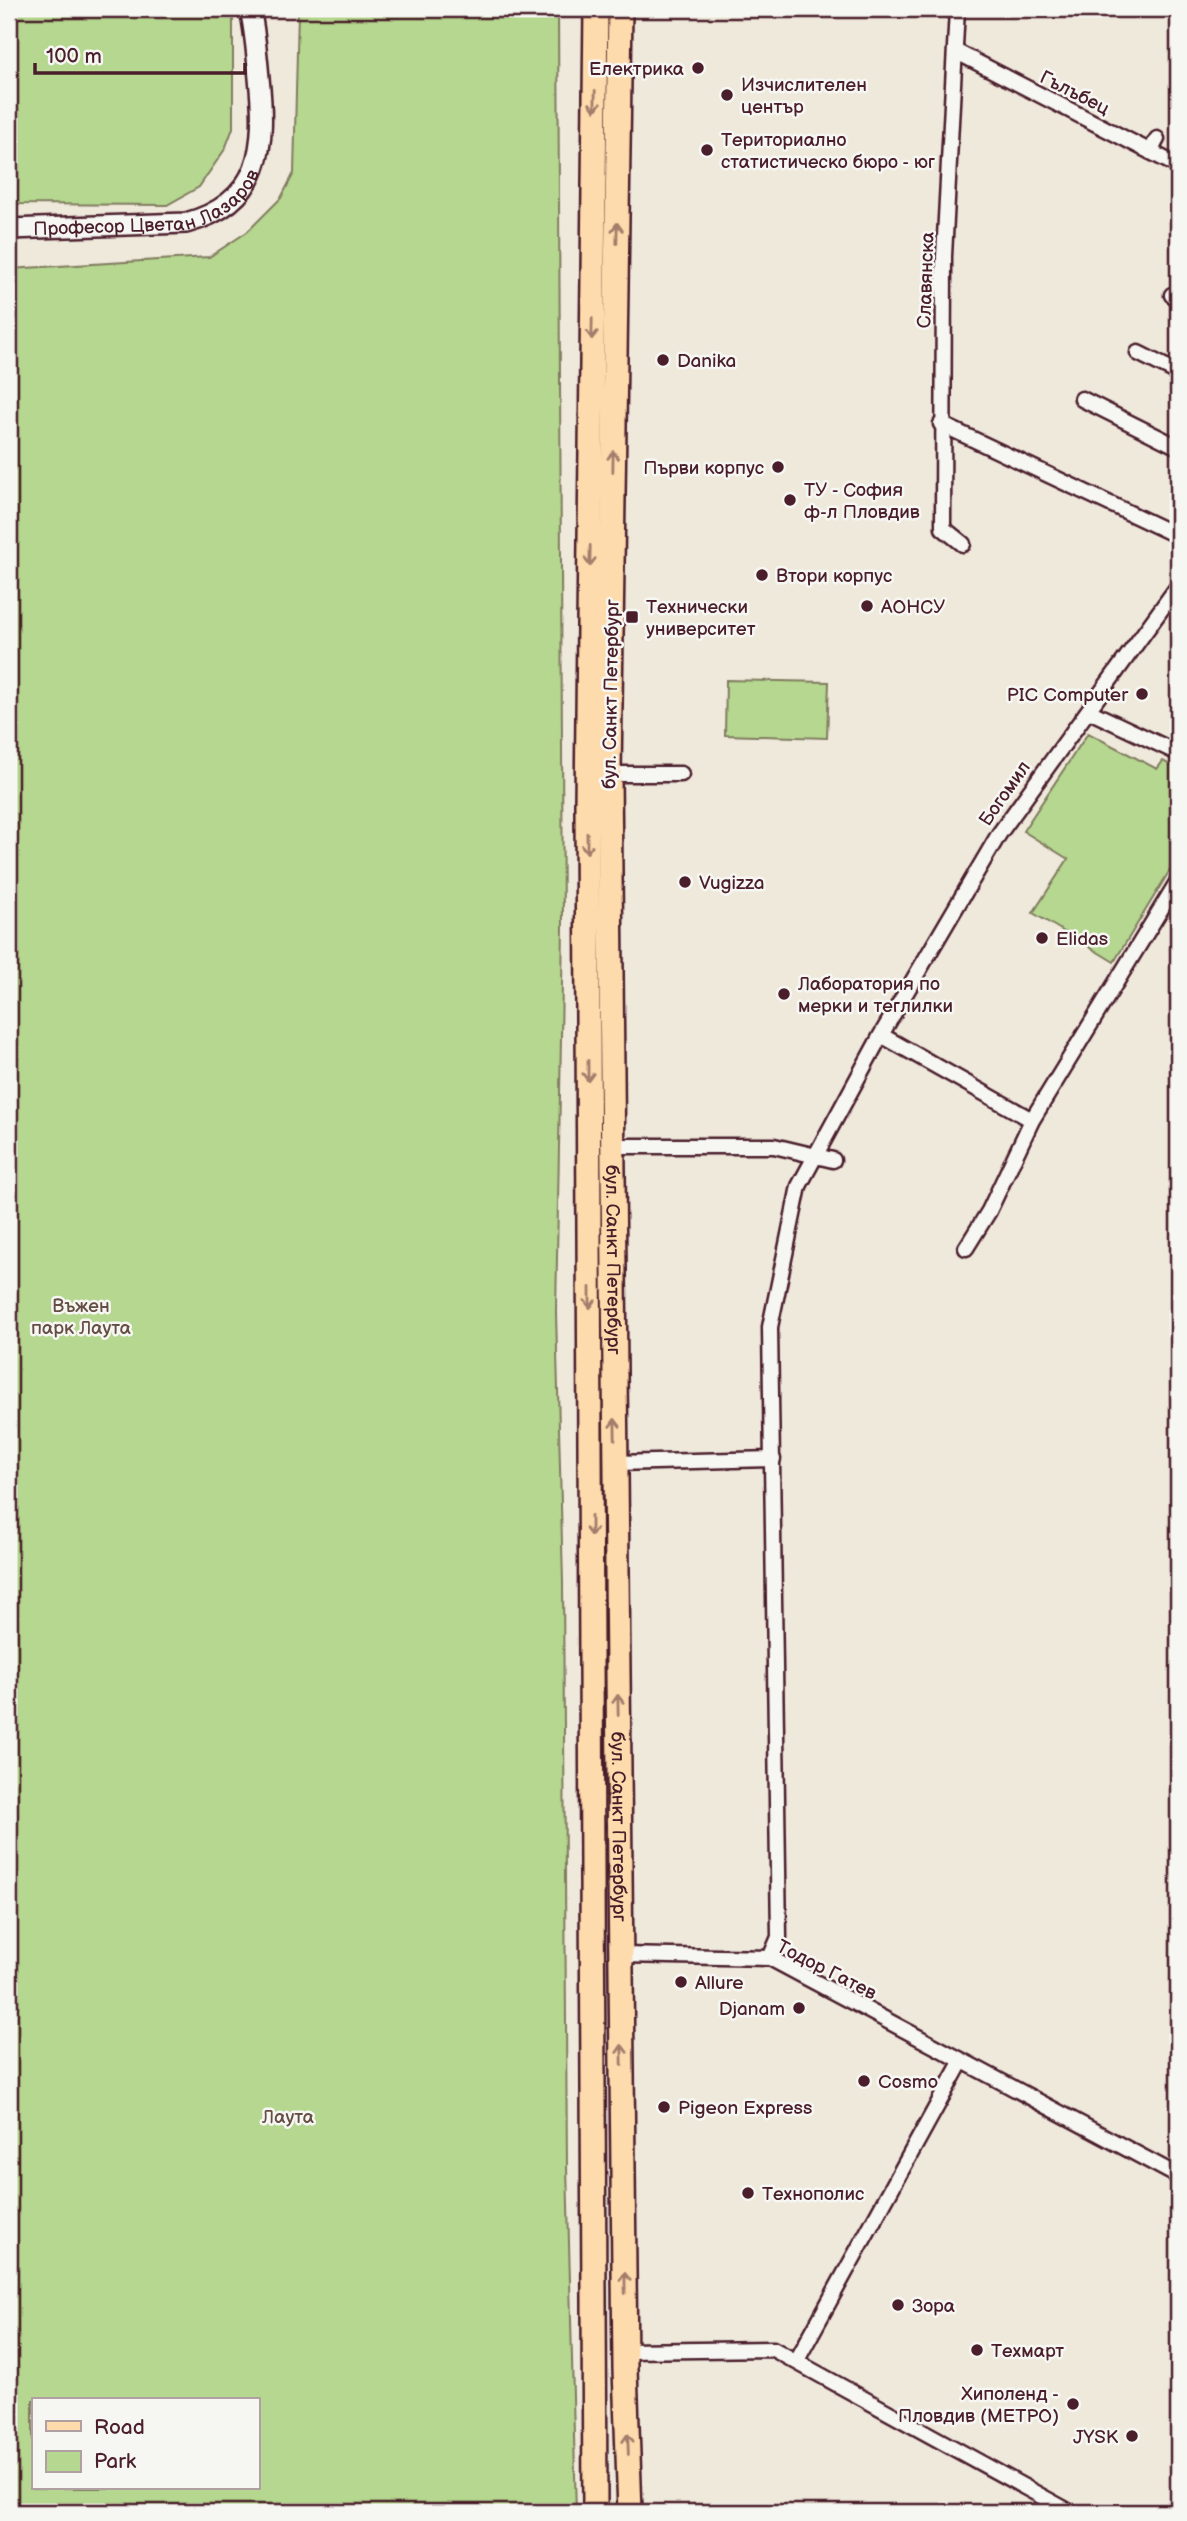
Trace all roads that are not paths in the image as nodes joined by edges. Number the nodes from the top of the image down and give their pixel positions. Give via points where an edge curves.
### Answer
1 (596, 9) edge
2 (620, 9) edge
3 (957, 9) edge
4 (254, 13) edge
5 (955, 51) junction
6 (1157, 139) dead end
7 (1150, 152) junction
8 (1178, 166) edge
9 (9, 229) edge
10 (1138, 353) dead end
11 (1178, 373) edge
12 (1082, 399) dead end
13 (941, 424) junction
14 (1178, 447) edge
15 (1178, 536) edge
16 (963, 544) dead end
17 (1178, 586) edge
18 (1089, 711) junction
19 (1178, 753) edge
20 (681, 774) dead end
21 (598, 775) junction
22 (1178, 881) edge
23 (881, 1035) junction
24 (1032, 1120) junction
25 (612, 1146) junction
26 (816, 1154) junction
27 (833, 1160) dead end
28 (966, 1248) dead end
29 (773, 1459) junction
30 (616, 1463) junction
31 (621, 1955) junction
32 (770, 1958) junction
33 (961, 2062) junction
34 (1178, 2176) edge
35 (626, 2351) junction
36 (797, 2360) junction
37 (1178, 2502) edge
38 (595, 2512) edge
39 (630, 2512) edge
40 (1070, 2512) edge
41 (1172, 2512) edge

1 -> 21 main road, бул. Санкт Петербург
21 -> 2 main road, бул. Санкт Петербург
3 - 5 street, Славянска
4 - 9 street, Професор Цветан Лазаров via 262,138 257,165 246,186 228,204 208,217 186,223
5 - 7 street, Гълъбец
5 - 13 street, Славянска
6 - 7 street
7 - 8 street, Гълъбец
10 - 11 street
12 - 14 street
13 - 15 street
13 - 16 street, Славянска via 943,528
17 - 18 street, Богомил
18 - 19 street
18 - 23 street, Богомил via 999,834
20 - 21 street
21 - 25 main road, бул. Санкт Петербург
21 -> 38 main road, бул. Санкт Петербург
22 - 24 street
23 - 24 street
23 - 26 street, Богомил
24 - 28 street
25 - 26 street via 774,1146
30 -> 25 main road, бул. Санкт Петербург
26 - 27 street
26 - 29 street, Богомил via 799,1186 770,1327
29 - 30 street
29 - 32 street, Богомил via 779,1937
31 -> 30 main road, бул. Санкт Петербург
31 - 32 street, Тодор Гатев
35 -> 31 main road, бул. Санкт Петербург
32 - 33 street, Тодор Гатев
33 - 34 street, Тодор Гатев
33 - 36 street
35 - 36 street via 773,2349
39 -> 35 main road, бул. Санкт Петербург
36 - 40 street
37 - 41 street

